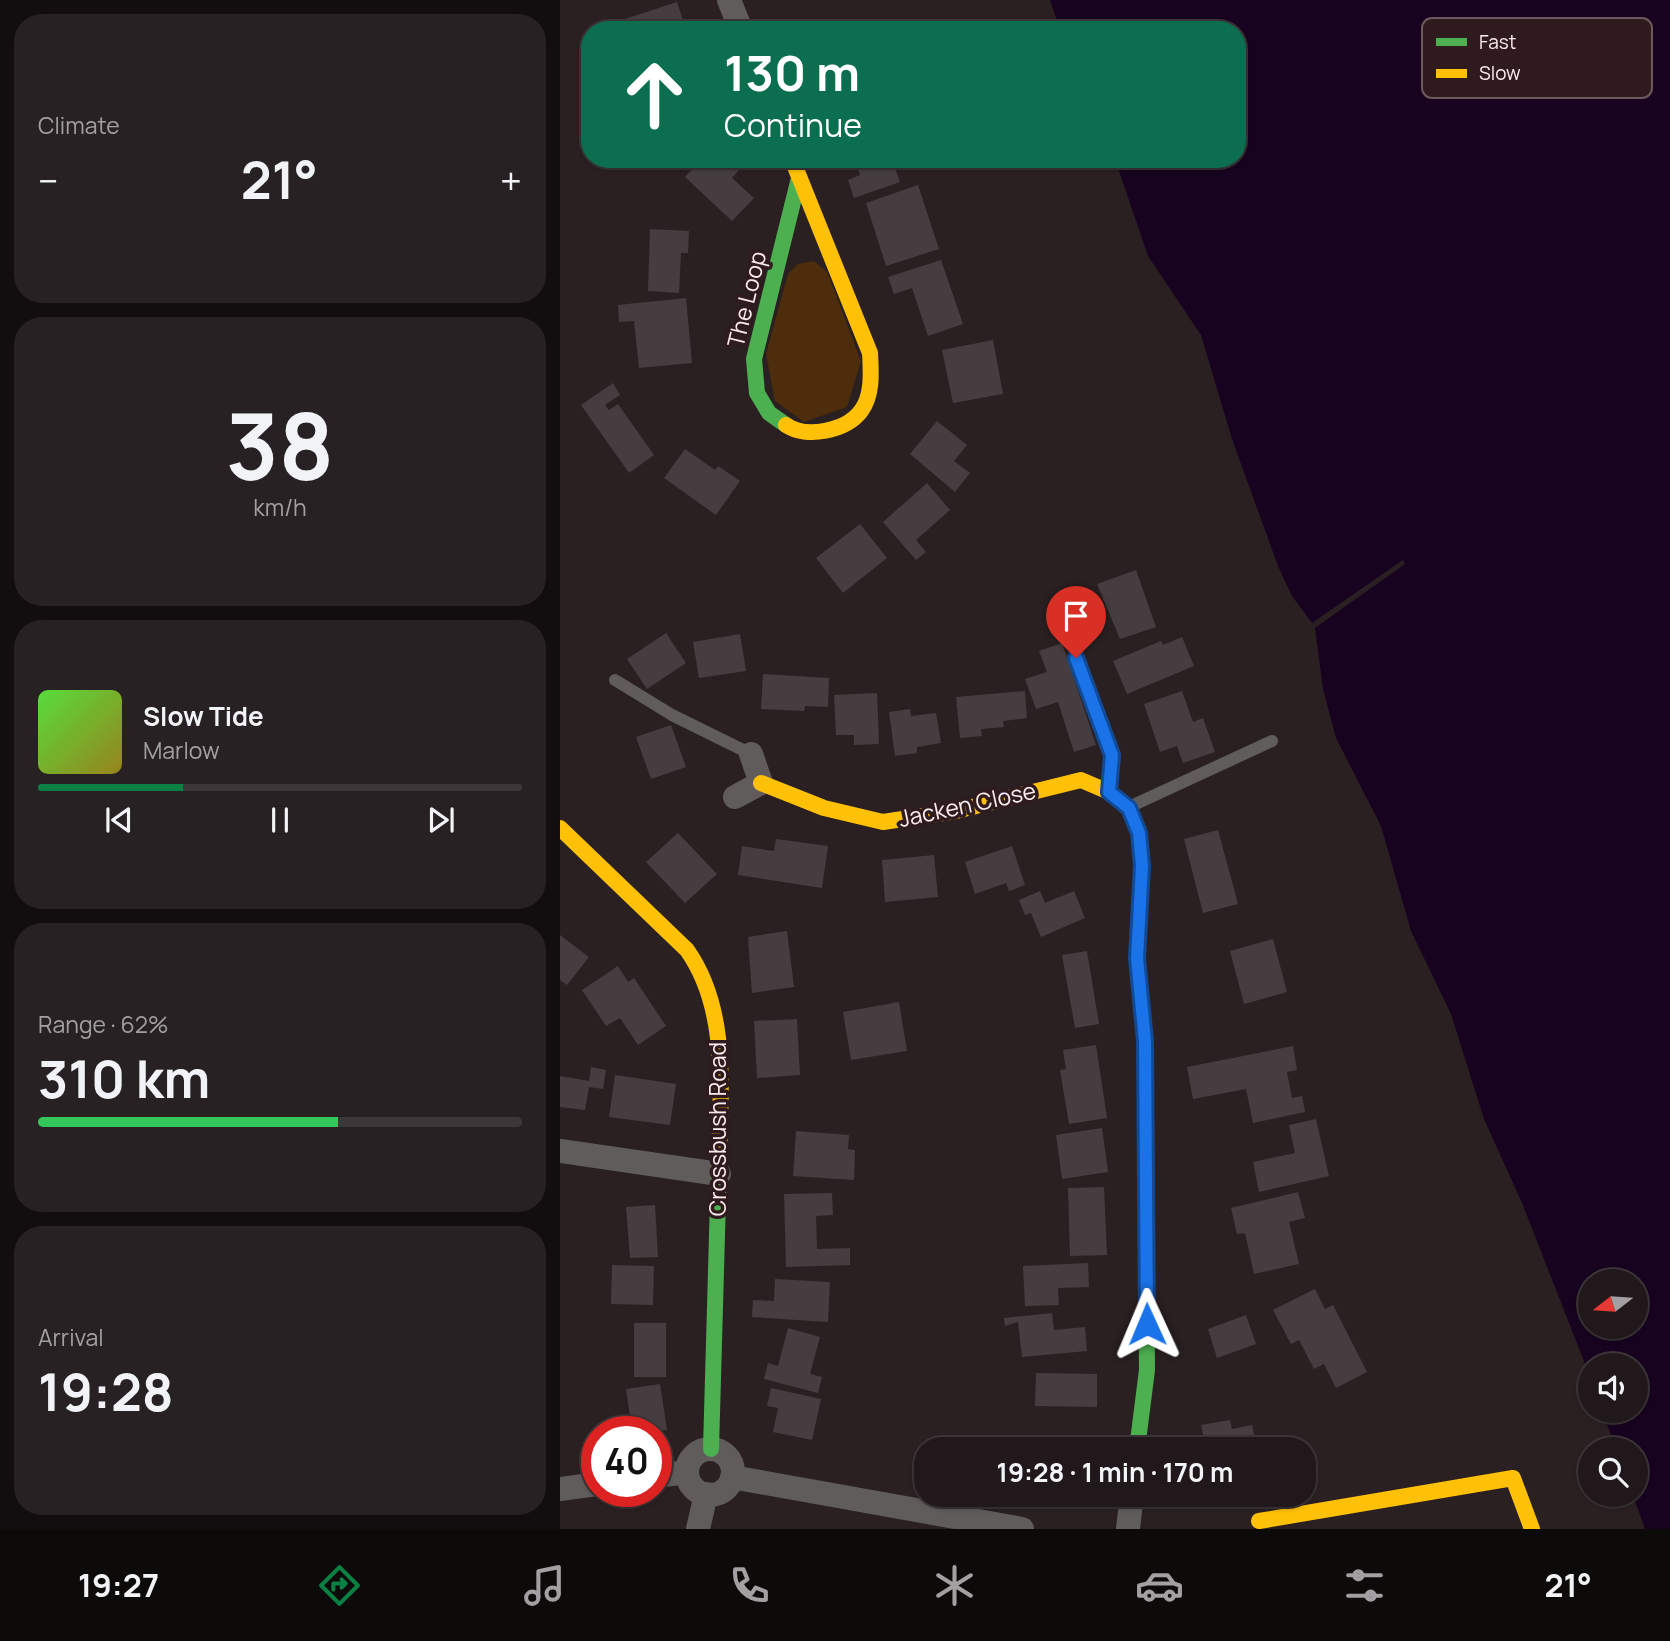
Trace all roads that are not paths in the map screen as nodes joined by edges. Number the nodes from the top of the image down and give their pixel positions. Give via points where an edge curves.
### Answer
1 (729, 0) edge
2 (737, 21) edge
3 (795, 168) edge
4 (799, 178) junction
5 (1076, 658) dead end
6 (615, 680) dead end
7 (1272, 741) dead end
8 (751, 754) joint
9 (761, 783) junction
10 (1109, 792) junction
11 (735, 797) dead end
12 (1129, 808) junction
13 (560, 828) edge
14 (560, 1151) edge
15 (719, 1174) junction
16 (1139, 1437) edge
17 (710, 1449) junction
18 (687, 1472) junction
19 (672, 1474) edge
20 (732, 1477) junction
21 (581, 1486) edge
22 (560, 1489) edge
23 (706, 1494) junction
24 (1131, 1507) edge
25 (1259, 1521) dead end
26 (698, 1529) edge
27 (1023, 1529) edge
28 (1128, 1529) edge
29 (1532, 1529) edge

1 - 2 street
3 - 4 street, The Loop
4 - 4 street, The Loop via 870,353 872,380 861,411 842,426 818,432 793,430 769,412 758,393 754,359
5 - 10 lane via 1112,755
6 - 8 lane via 672,715
7 - 12 lane
8 - 9 street
9 - 10 street, Jacken Close via 824,808 883,822 956,811 1081,780
9 - 11 street
10 - 12 street, Jacken Close
12 - 16 street via 1139,833 1142,866 1137,958 1145,1041 1147,1370
13 - 15 street, Crossbush Road via 687,950 699,967 711,995 720,1056
14 - 15 street
15 - 17 street, Crossbush Road
17 - 18 street via 691,1458
17 - 20 street via 730,1459
18 - 19 street
18 - 23 street via 693,1487
20 - 23 street via 722,1492
20 - 27 street
21 - 22 street
23 - 26 street
24 - 28 street
25 - 29 street via 1513,1478

